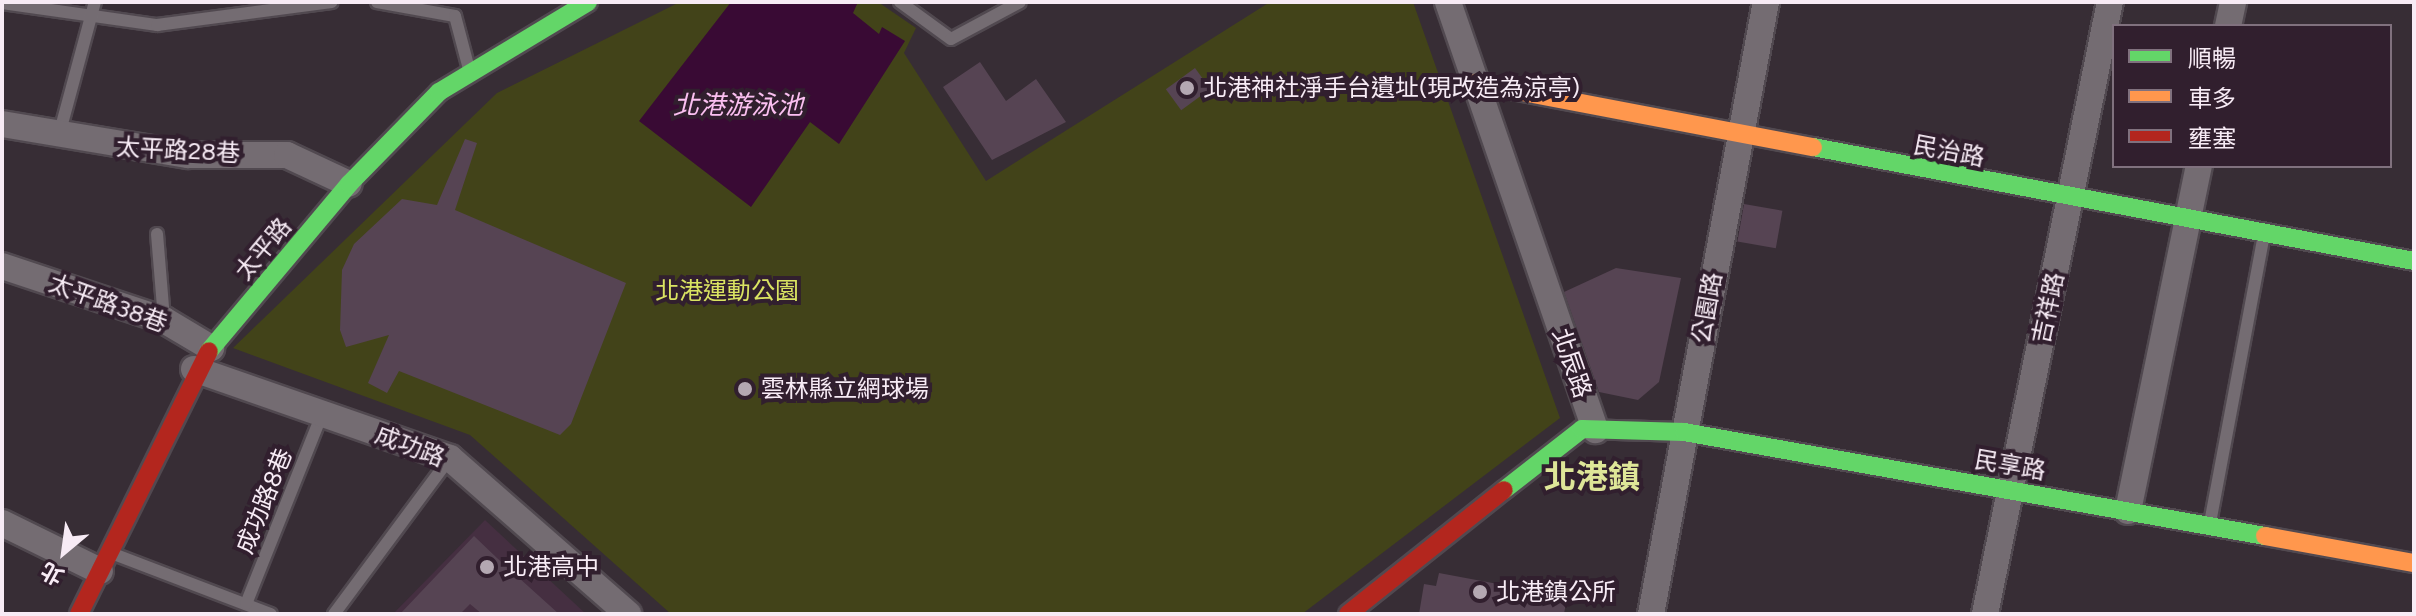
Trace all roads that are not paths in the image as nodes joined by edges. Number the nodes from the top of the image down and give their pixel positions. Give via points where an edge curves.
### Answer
1 (331, 2) edge
2 (377, 2) edge
3 (588, 2) edge
4 (900, 2) edge
5 (1020, 2) edge
6 (1766, 2) edge
7 (2110, 2) edge
8 (2233, 2) edge
9 (2, 3) edge
10 (1453, 3) edge
11 (93, 8) edge
12 (2228, 24) edge
13 (470, 72) junction
14 (1476, 83) junction
15 (2, 124) edge
16 (1740, 133) junction
17 (58, 138) junction
18 (2199, 168) edge
19 (349, 184) junction
20 (2072, 200) junction
21 (2189, 219) junction
22 (2264, 233) junction
23 (157, 234) dead end
24 (2414, 261) edge
25 (2, 266) edge
26 (164, 320) junction
27 (211, 348) junction
28 (194, 369) junction
29 (322, 414) junction
30 (1595, 430) junction
31 (1684, 432) junction
32 (450, 458) junction
33 (2009, 489) junction
34 (2128, 511) junction
35 (2, 523) edge
36 (2209, 526) junction
37 (104, 561) junction
38 (2414, 563) edge
39 (246, 604) junction
40 (79, 614) edge
41 (271, 614) edge
42 (334, 614) edge
43 (628, 614) edge
44 (1348, 614) edge
45 (1651, 614) edge
46 (1985, 614) edge

1 - 11 lane via 157,25
2 - 13 lane via 455,16
3 - 13 street, 太平路
4 - 5 lane via 951,39
6 - 16 street, 公園路
7 - 20 street, 吉祥路
8 - 12 street
9 - 11 lane
10 - 14 street, 北辰路
11 - 17 lane
13 - 19 street, 太平路 via 439,92
14 - 16 street, 民治路
14 - 30 street, 北辰路
15 - 17 street, 太平路28巷
16 - 20 street, 民治路
16 - 31 street, 公園路
17 - 19 street, 太平路28巷 via 188,155 287,155
18 - 21 street
19 - 27 street, 太平路
20 - 21 street, 民治路
20 - 33 street, 吉祥路
21 - 22 street, 民治路
21 - 34 street
22 - 24 street, 民治路
22 - 36 lane
23 - 26 lane
25 - 26 street, 太平路38巷
26 - 27 street, 太平路38巷
27 - 28 street, 太平路
28 - 29 street, 成功路
28 - 37 street, 太平路
29 - 32 street, 成功路
29 - 39 lane, 成功路8巷
30 - 31 street, 民享路
30 - 44 street, 北辰路 via 1582,429
31 - 33 street, 民享路
31 - 45 street, 公園路
32 - 42 lane
32 - 43 street, 成功路
33 - 34 street, 民享路
33 - 46 street, 吉祥路
34 - 36 street, 民享路
35 - 37 street
36 - 38 street, 民享路
37 - 39 lane
37 - 40 street, 太平路
39 - 41 lane

